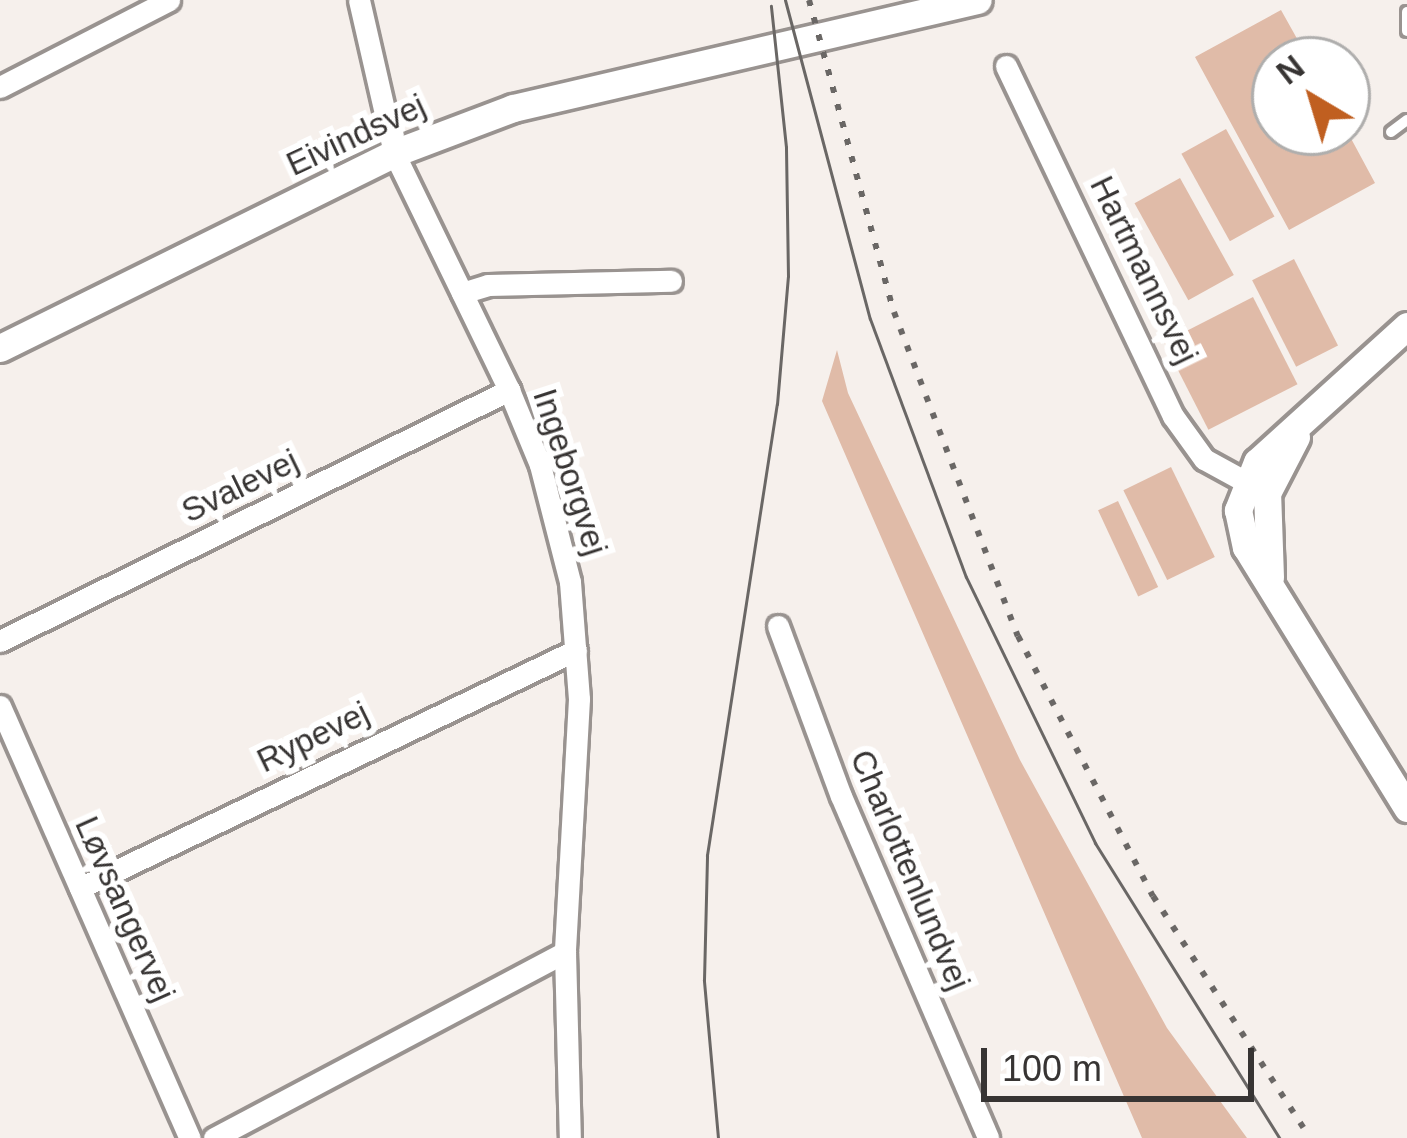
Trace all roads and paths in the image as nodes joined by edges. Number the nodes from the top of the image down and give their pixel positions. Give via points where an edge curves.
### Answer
1 (169, 0) edge
2 (359, 0) edge
3 (978, 0) edge
4 (1407, 12) edge
5 (1407, 31) edge
6 (1006, 66) dead end
7 (0, 87) edge
8 (1407, 120) edge
9 (1391, 132) dead end
10 (394, 153) junction
11 (671, 281) dead end
12 (462, 293) junction
13 (1407, 326) edge
14 (0, 348) edge
15 (509, 390) junction
16 (1256, 488) junction
17 (778, 626) dead end
18 (0, 641) edge
19 (576, 650) junction
20 (0, 706) edge
21 (1407, 808) edge
22 (80, 888) junction
23 (566, 952) junction
24 (190, 1138) edge
25 (214, 1138) edge
26 (570, 1138) edge
27 (988, 1138) edge

1 - 7 street
2 - 10 street, Ingeborgvej
3 - 10 street, Eivindsvej via 531,103
4 - 5 lane
6 - 16 street, Hartmannsvej via 1174,416 1204,459
8 - 9 lane
10 - 12 street, Ingeborgvej
10 - 14 street, Eivindsvej
11 - 12 street via 488,285
12 - 15 street, Ingeborgvej
13 - 16 street via 1308,417
15 - 18 street, Svalevej
15 - 19 street, Ingeborgvej via 555,518
16 - 21 street via 1270,581
17 - 27 street, Charlottenlundvej via 841,796
19 - 22 street, Rypevej
19 - 23 street, Ingeborgvej
20 - 22 street, Løvsangervej
22 - 24 street, Løvsangervej
23 - 25 street
23 - 26 street, Ingeborgvej

